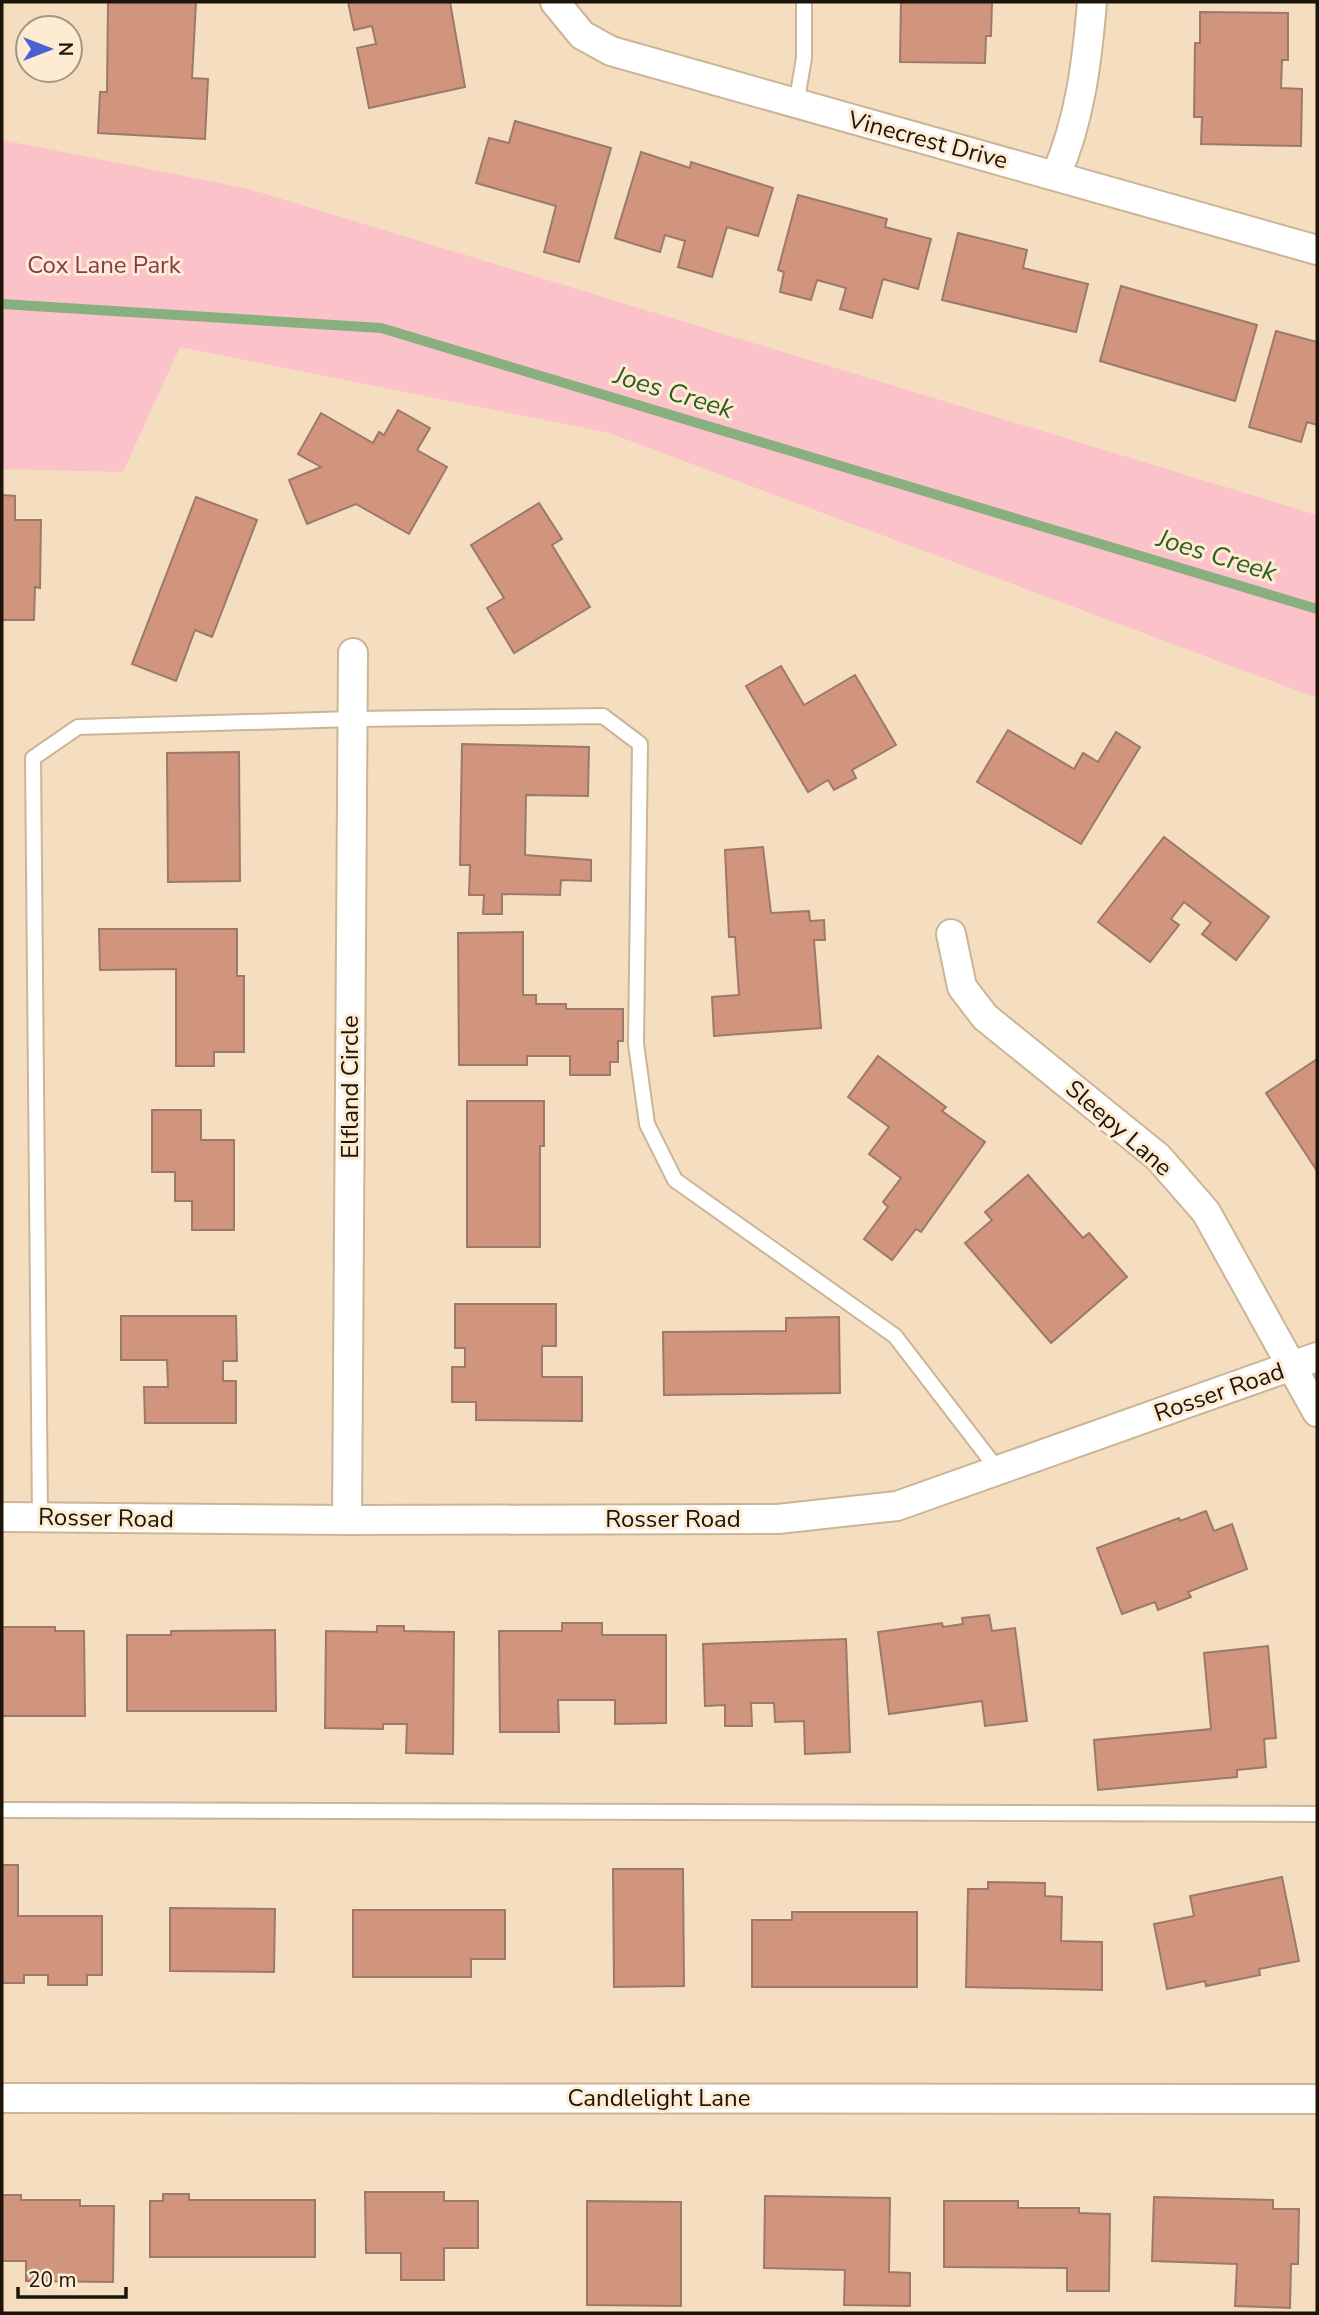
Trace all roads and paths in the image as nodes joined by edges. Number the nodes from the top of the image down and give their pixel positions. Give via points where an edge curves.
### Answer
1 (555, 2) edge
2 (804, 2) edge
3 (1091, 2) edge
4 (796, 105) junction
5 (1056, 175) junction
6 (1317, 250) edge
7 (353, 653) dead end
8 (353, 719) junction
9 (951, 934) dead end
10 (1305, 1361) edge
11 (1317, 1412) edge
12 (998, 1470) junction
13 (2, 1517) edge
14 (40, 1517) junction
15 (346, 1520) junction
16 (2, 1810) edge
17 (1317, 1814) edge
18 (2, 2098) edge
19 (1317, 2099) edge

1 - 4 street, Vinecrest Drive via 582,35 611,51
2 - 4 lane via 804,58
3 - 5 street via 1086,70 1070,143
4 - 5 street, Vinecrest Drive
5 - 6 street, Vinecrest Drive
7 - 8 street, Elfland Circle
8 - 12 lane via 603,716 640,744 636,1044 647,1124 675,1180 895,1336
8 - 14 lane via 78,727 33,758
8 - 15 street, Elfland Circle
9 - 10 street, Sleepy Lane via 962,987 985,1017 1158,1157 1206,1212
10 - 11 street, Sleepy Lane
10 - 12 street, Rosser Road
12 - 15 street, Rosser Road via 897,1506 778,1519
13 - 14 street, Rosser Road
14 - 15 street, Rosser Road
16 - 17 lane
18 - 19 street, Candlelight Lane

